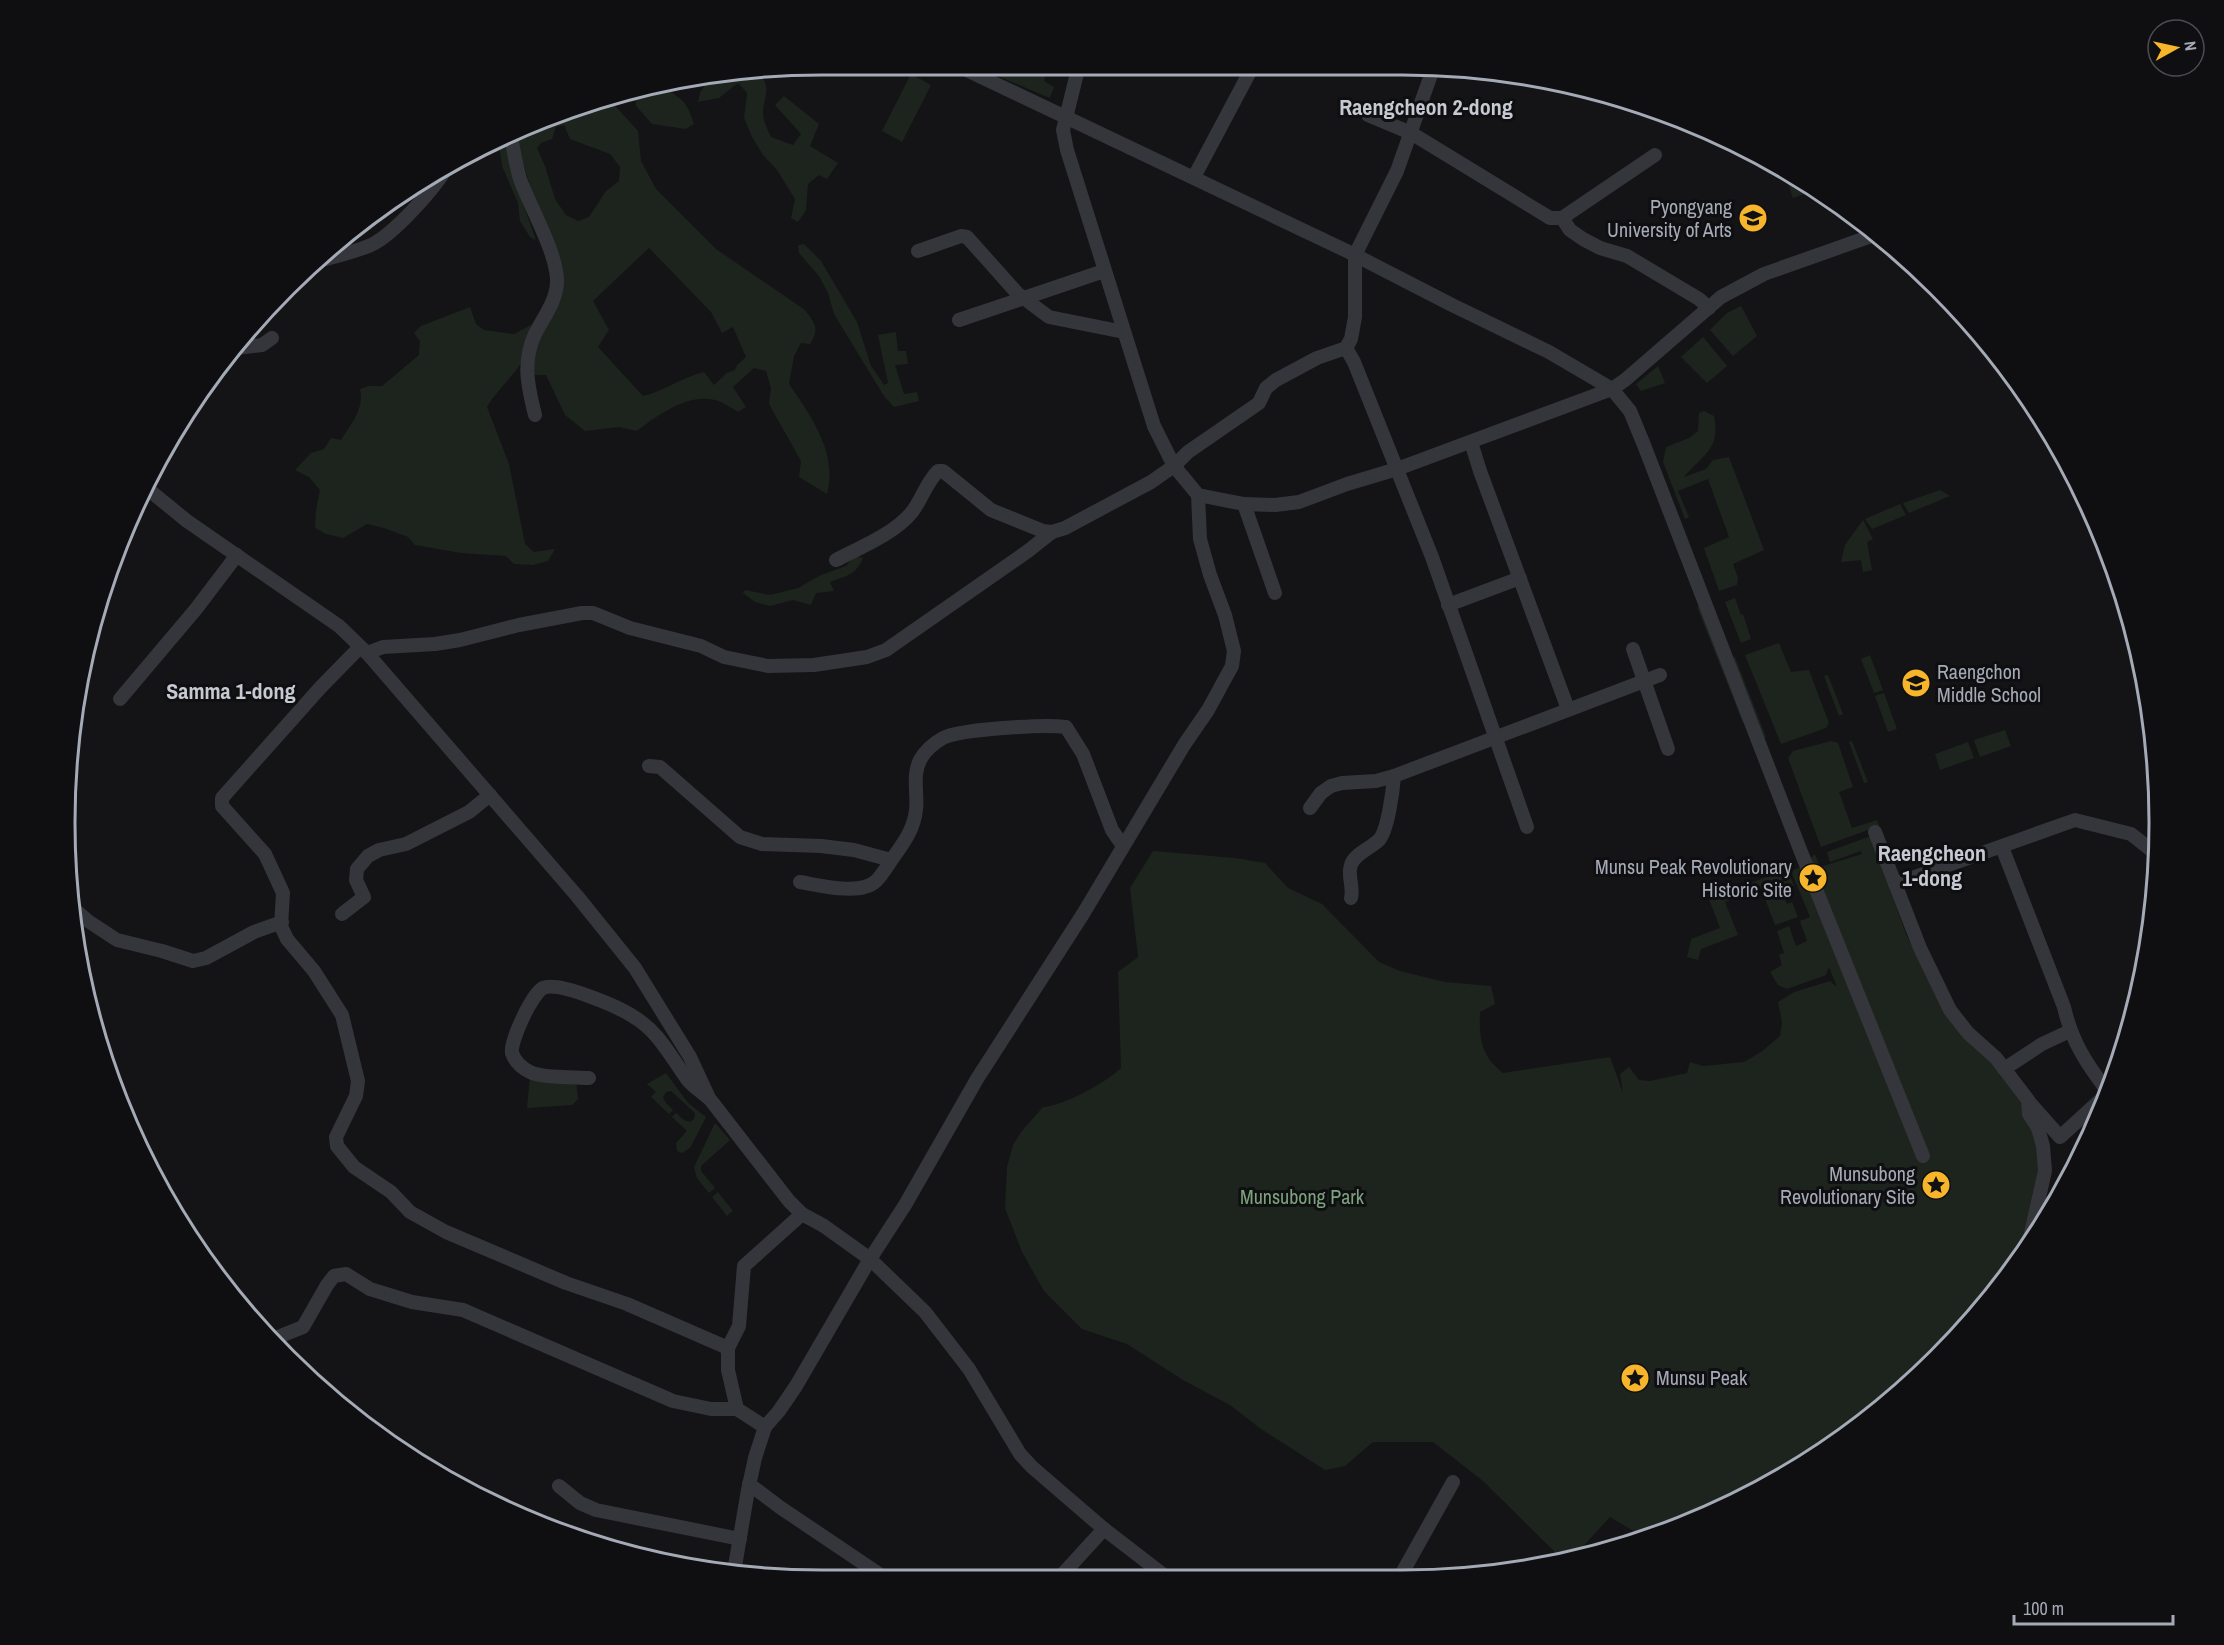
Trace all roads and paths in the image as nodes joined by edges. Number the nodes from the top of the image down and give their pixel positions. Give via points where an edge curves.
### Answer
1 (978, 75) edge
2 (1076, 75) edge
3 (1248, 75) edge
4 (1431, 76) edge
5 (1368, 115) dead end
6 (1066, 116) junction
7 (1411, 134) junction
8 (512, 143) edge
9 (1655, 155) dead end
10 (1194, 177) junction
11 (438, 182) edge
12 (1562, 218) junction
13 (1867, 237) edge
14 (918, 251) dead end
15 (1355, 255) junction
16 (334, 256) edge
17 (1104, 272) junction
18 (1023, 298) junction
19 (1709, 308) junction
20 (959, 320) dead end
21 (1124, 332) junction
22 (272, 338) dead end
23 (246, 347) edge
24 (1346, 348) junction
25 (1612, 389) junction
26 (535, 415) dead end
27 (1471, 442) junction
28 (1174, 466) junction
29 (1397, 469) junction
30 (152, 492) edge
31 (1198, 495) junction
32 (1244, 504) junction
33 (1052, 532) junction
34 (237, 555) junction
35 (836, 560) dead end
36 (1520, 578) junction
37 (1275, 593) dead end
38 (1448, 605) junction
39 (1633, 649) dead end
40 (364, 650) junction
41 (1660, 675) dead end
42 (1643, 681) junction
43 (120, 699) dead end
44 (1568, 709) junction
45 (1496, 736) junction
46 (1668, 749) dead end
47 (649, 766) dead end
48 (1394, 776) junction
49 (490, 795) junction
50 (1310, 807) dead end
51 (1527, 827) dead end
52 (1875, 832) dead end
53 (1123, 846) junction
54 (2002, 847) junction
55 (2148, 847) edge
56 (891, 860) junction
57 (800, 882) dead end
58 (1895, 884) junction
59 (1351, 898) dead end
60 (342, 914) dead end
61 (81, 915) edge
62 (282, 922) junction
63 (2070, 1031) junction
64 (2004, 1069) junction
65 (589, 1078) dead end
66 (2101, 1085) edge
67 (709, 1098) junction
68 (2028, 1100) junction
69 (2093, 1106) edge
70 (1923, 1156) dead end
71 (802, 1214) junction
72 (2034, 1220) edge
73 (870, 1259) junction
74 (280, 1336) edge
75 (728, 1348) junction
76 (737, 1409) junction
77 (765, 1428) junction
78 (1454, 1482) dead end
79 (749, 1484) junction
80 (560, 1486) dead end
81 (1104, 1529) junction
82 (740, 1539) junction
83 (735, 1565) edge
84 (873, 1570) edge
85 (1066, 1570) edge
86 (1153, 1570) edge
87 (1404, 1570) edge

1 - 6 street
2 - 6 street
3 - 10 street
4 - 7 street
5 - 7 street
6 - 10 street
6 - 17 street via 1067,150
7 - 12 street via 1550,218
7 - 15 street
8 - 26 street via 520,177 553,261 557,284 552,305 534,336 527,364
9 - 12 street
10 - 15 street
11 - 16 street via 379,240
12 - 19 street via 1583,239 1627,256
13 - 19 street via 1764,274 1721,297
14 - 18 street via 967,237
15 - 24 street via 1355,317
15 - 25 street via 1549,352
17 - 18 street
17 - 21 street
18 - 20 street
18 - 21 street via 1049,317
19 - 25 street
21 - 28 street via 1154,426
22 - 23 street via 262,345
24 - 28 street via 1276,380 1266,388 1259,403
24 - 29 street
25 - 27 street
25 - 70 street via 1623,400 1634,422
27 - 29 street
27 - 36 street
28 - 31 street
28 - 33 street
29 - 32 street via 1299,502
29 - 38 street
30 - 34 street
31 - 32 street
31 - 53 street via 1200,539 1225,615 1234,651 1232,666
32 - 37 street
33 - 35 street via 991,510 938,471 900,525
33 - 40 street via 886,650 867,657 814,665 768,666 724,657 701,646 630,628 593,613 460,640
34 - 40 street via 339,626
34 - 43 street
36 - 38 street
36 - 44 street
38 - 45 street
39 - 42 street
40 - 49 street
40 - 62 street via 320,688 222,798 226,813 265,854 283,893
41 - 42 street
42 - 44 street
42 - 46 street
44 - 45 street
45 - 48 street
45 - 51 street
47 - 56 street via 660,767 740,837 762,844 854,850
48 - 50 street via 1331,786
48 - 59 street via 1381,838 1350,865
49 - 60 street via 468,812 406,844 368,856 357,869 356,880 364,897
49 - 67 street via 635,969 690,1057
52 - 58 street
53 - 56 street via 1112,830 1083,754 1066,727 1038,726 960,732 927,750 916,771 913,826
53 - 73 street
54 - 55 street via 2075,820 2131,834
54 - 58 street
54 - 63 street
56 - 57 street via 875,883 864,887
58 - 64 street via 1950,1010
61 - 62 street via 117,940 193,961
62 - 75 street via 287,939 314,971 342,1015 358,1081 356,1096 336,1137 337,1146 354,1167 391,1192 410,1212 446,1232
63 - 64 street
63 - 66 street
64 - 68 street
65 - 67 street via 532,1074 517,1064 512,1048 521,1021 542,989 567,989 634,1017 657,1036 688,1080
67 - 71 street
68 - 69 street via 2060,1137
68 - 72 street via 2043,1146 2045,1171
71 - 73 street
71 - 75 street via 744,1266 739,1326
73 - 77 street via 796,1386
73 - 81 street via 925,1312 969,1369 1020,1454
74 - 76 street via 303,1327 334,1276 346,1274 370,1289 412,1302 463,1310 673,1401 711,1409
75 - 76 street via 728,1370
76 - 77 street
77 - 79 street
78 - 87 street
79 - 82 street
79 - 84 street
80 - 82 street via 580,1503 596,1510
81 - 85 street
81 - 86 street
82 - 83 street

